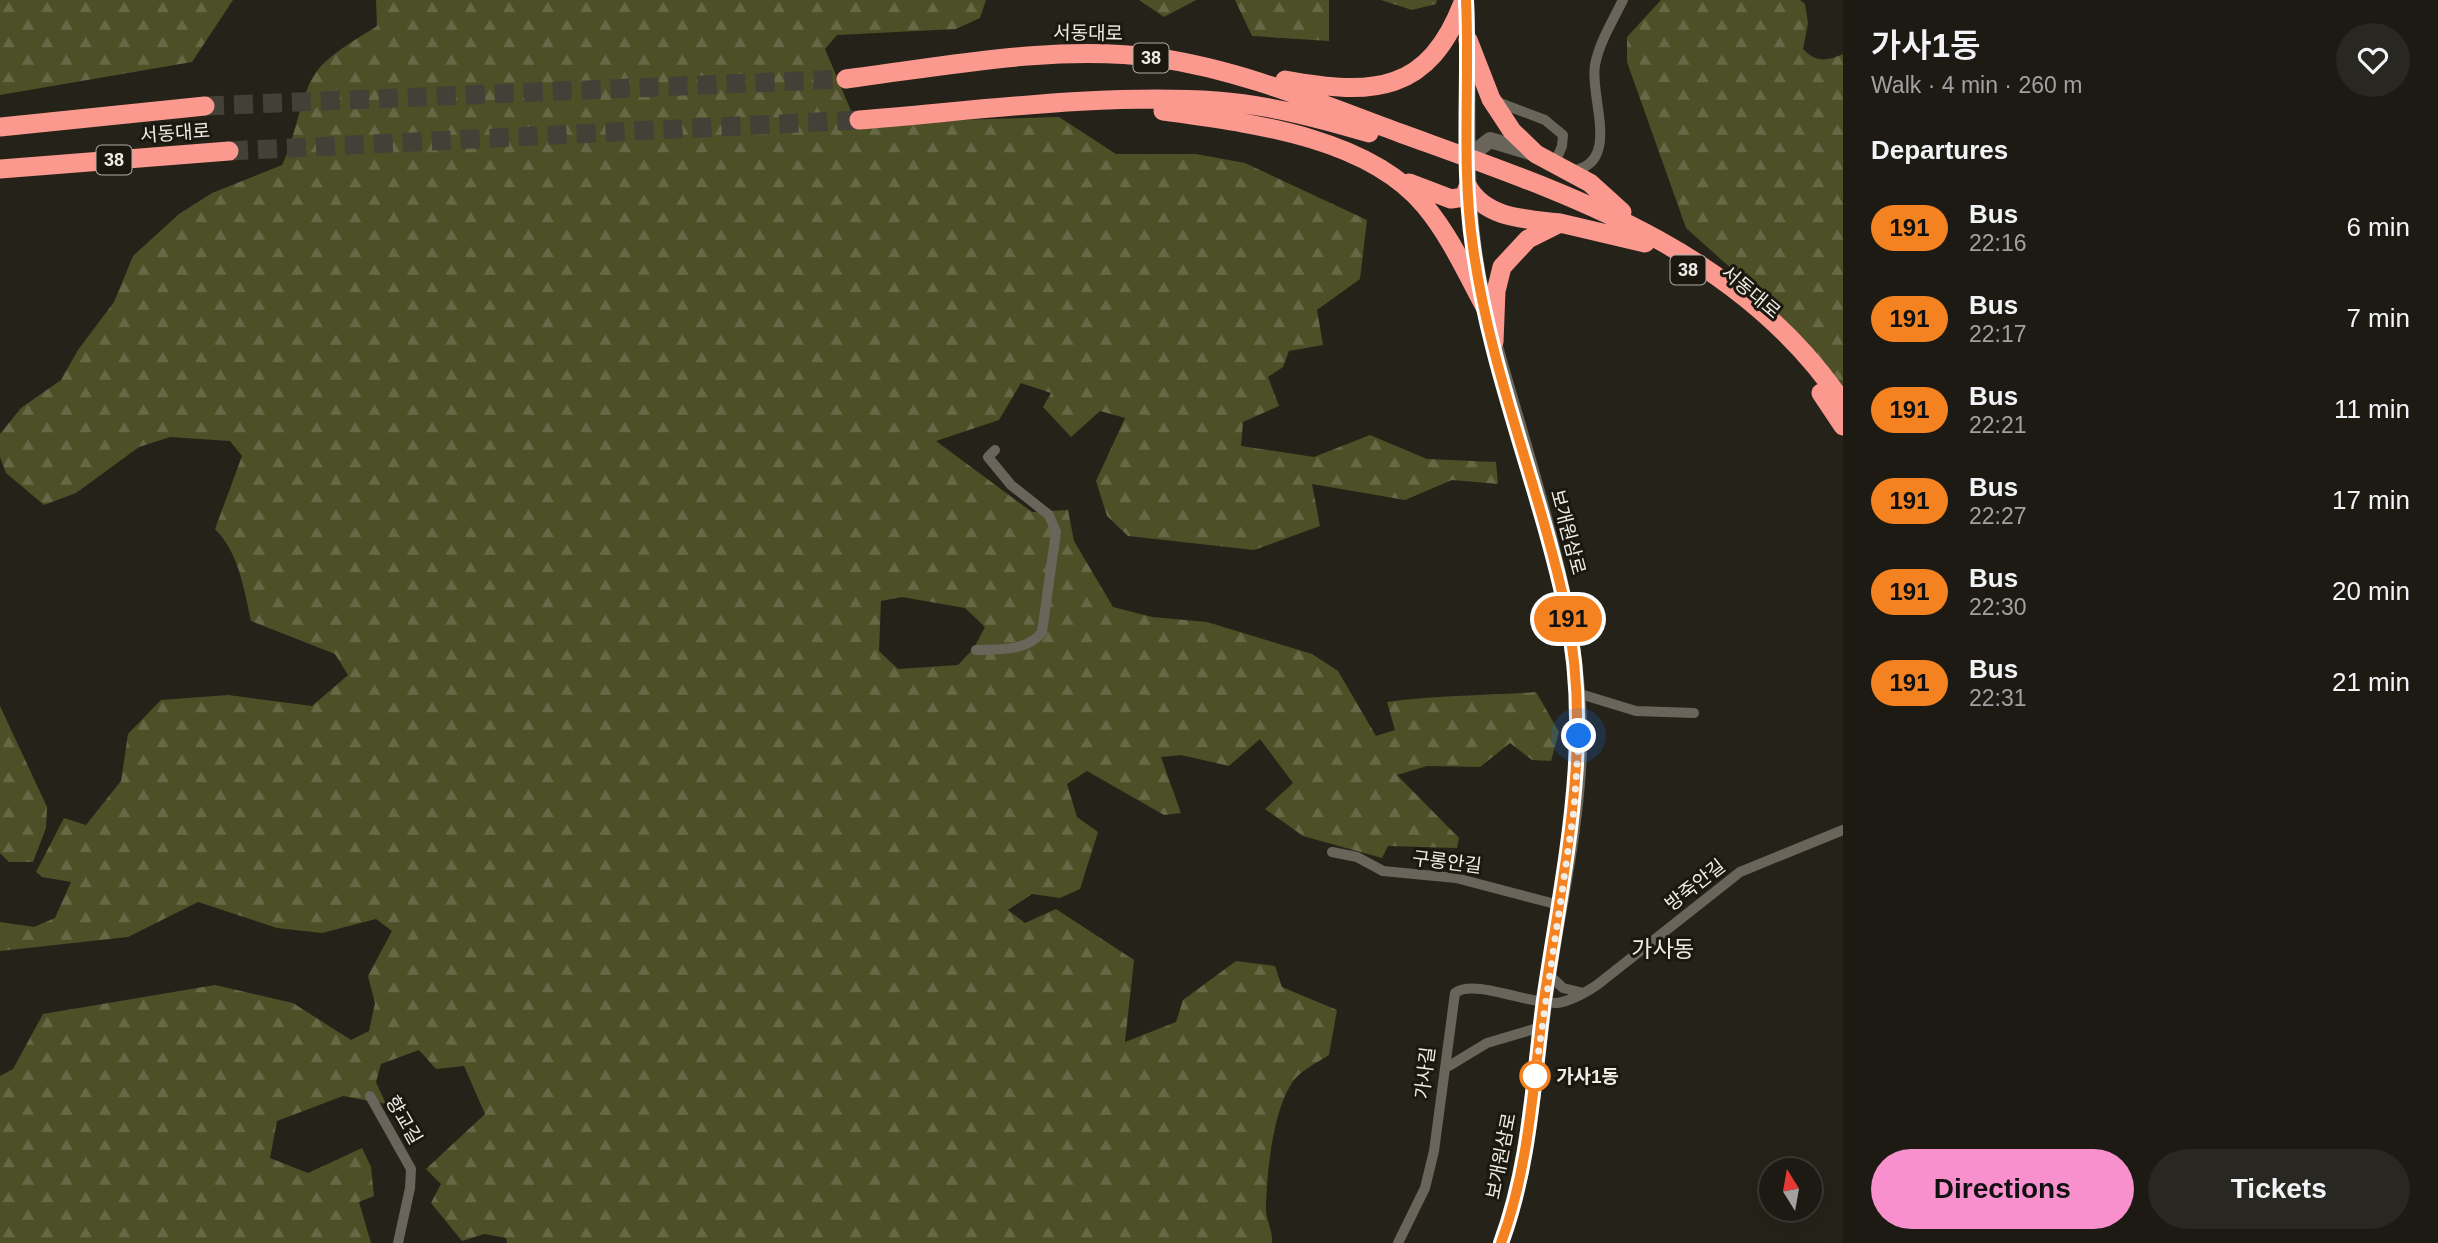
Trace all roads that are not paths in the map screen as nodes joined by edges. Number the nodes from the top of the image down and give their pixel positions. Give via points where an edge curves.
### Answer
1 (1465, 0) edge
2 (1623, 0) edge
3 (1468, 40) junction
4 (1158, 58) junction
5 (846, 79) tunnel mouth
6 (1491, 99) junction
7 (1086, 103) junction
8 (205, 106) tunnel mouth
9 (859, 120) tunnel mouth
10 (0, 127) edge
11 (229, 151) tunnel mouth
12 (1444, 154) junction
13 (1536, 154) junction
14 (1467, 163) junction
15 (1560, 168) junction
16 (0, 169) edge
17 (1396, 178) junction
18 (1468, 187) junction
19 (1560, 223) junction
20 (1642, 235) junction
21 (1485, 307) junction
22 (1494, 342) junction
23 (1843, 403) edge
24 (1843, 426) edge
25 (995, 450) dead end
26 (976, 650) dead end
27 (1577, 693) junction
28 (1694, 713) dead end
29 (1843, 830) edge
30 (1332, 852) dead end
31 (1559, 905) junction
32 (1548, 974) junction
33 (1584, 993) junction
34 (1544, 1003) junction
35 (1541, 1027) junction
36 (1449, 1066) dead end
37 (370, 1096) dead end
38 (398, 1243) edge
39 (1398, 1243) edge
40 (1501, 1243) edge

1 - 3 main road, 보개원삼로
1 - 4 highway via 1438,53 1409,76 1375,86 1337,88 1223,64
2 - 15 street via 1594,68 1601,127 1595,158 1587,167
3 - 6 highway
3 - 14 main road, 보개원삼로
4 - 5 highway, 서동대로 / 38 via 1077,53
4 - 12 highway, 서동대로 / 38 via 1287,90
6 - 13 highway via 1512,131
6 - 15 street via 1545,120 1563,135
7 - 9 highway, 38
7 - 12 highway, 38 via 1216,101 1280,109
7 - 17 highway via 1192,115 1308,138
8 - 10 highway, 서동대로
11 - 16 highway, 서동대로 / 38
12 - 20 highway, 서동대로 / 38 via 1592,205
13 - 14 main road via 1490,140
13 - 15 highway
14 - 18 main road, 보개원삼로
15 - 20 highway via 1590,183
17 - 18 highway via 1451,200 1464,197
17 - 21 highway via 1444,231
18 - 19 highway via 1479,202 1500,213
18 - 21 main road, 보개원삼로 via 1472,245
19 - 20 highway
19 - 22 highway via 1528,239 1502,267
20 - 23 highway, 서동대로 / 38 via 1692,258 1769,320
20 - 24 highway, 서동대로 / 38 via 1763,330 1825,398
21 - 22 main road, 보개원삼로
22 - 27 main road, 보개원삼로 via 1559,581
25 - 26 street via 988,457 1011,485 1049,514 1056,548 1042,632 1018,648
27 - 28 street via 1636,711
27 - 31 main road, 보개원삼로 via 1577,780
29 - 33 street, 방죽안길 via 1740,872
30 - 31 street, 구롱안길 via 1357,857 1383,871 1456,878
31 - 32 main road, 보개원삼로
32 - 33 street via 1563,988
32 - 34 main road, 보개원삼로
33 - 34 street, 방죽안길 via 1559,1003
34 - 35 main road, 보개원삼로
34 - 39 street, 가사길 via 1468,987 1455,993 1428,1176
35 - 36 street via 1487,1043
35 - 40 main road, 보개원삼로 via 1524,1160
37 - 38 street, 향교길 via 411,1169

